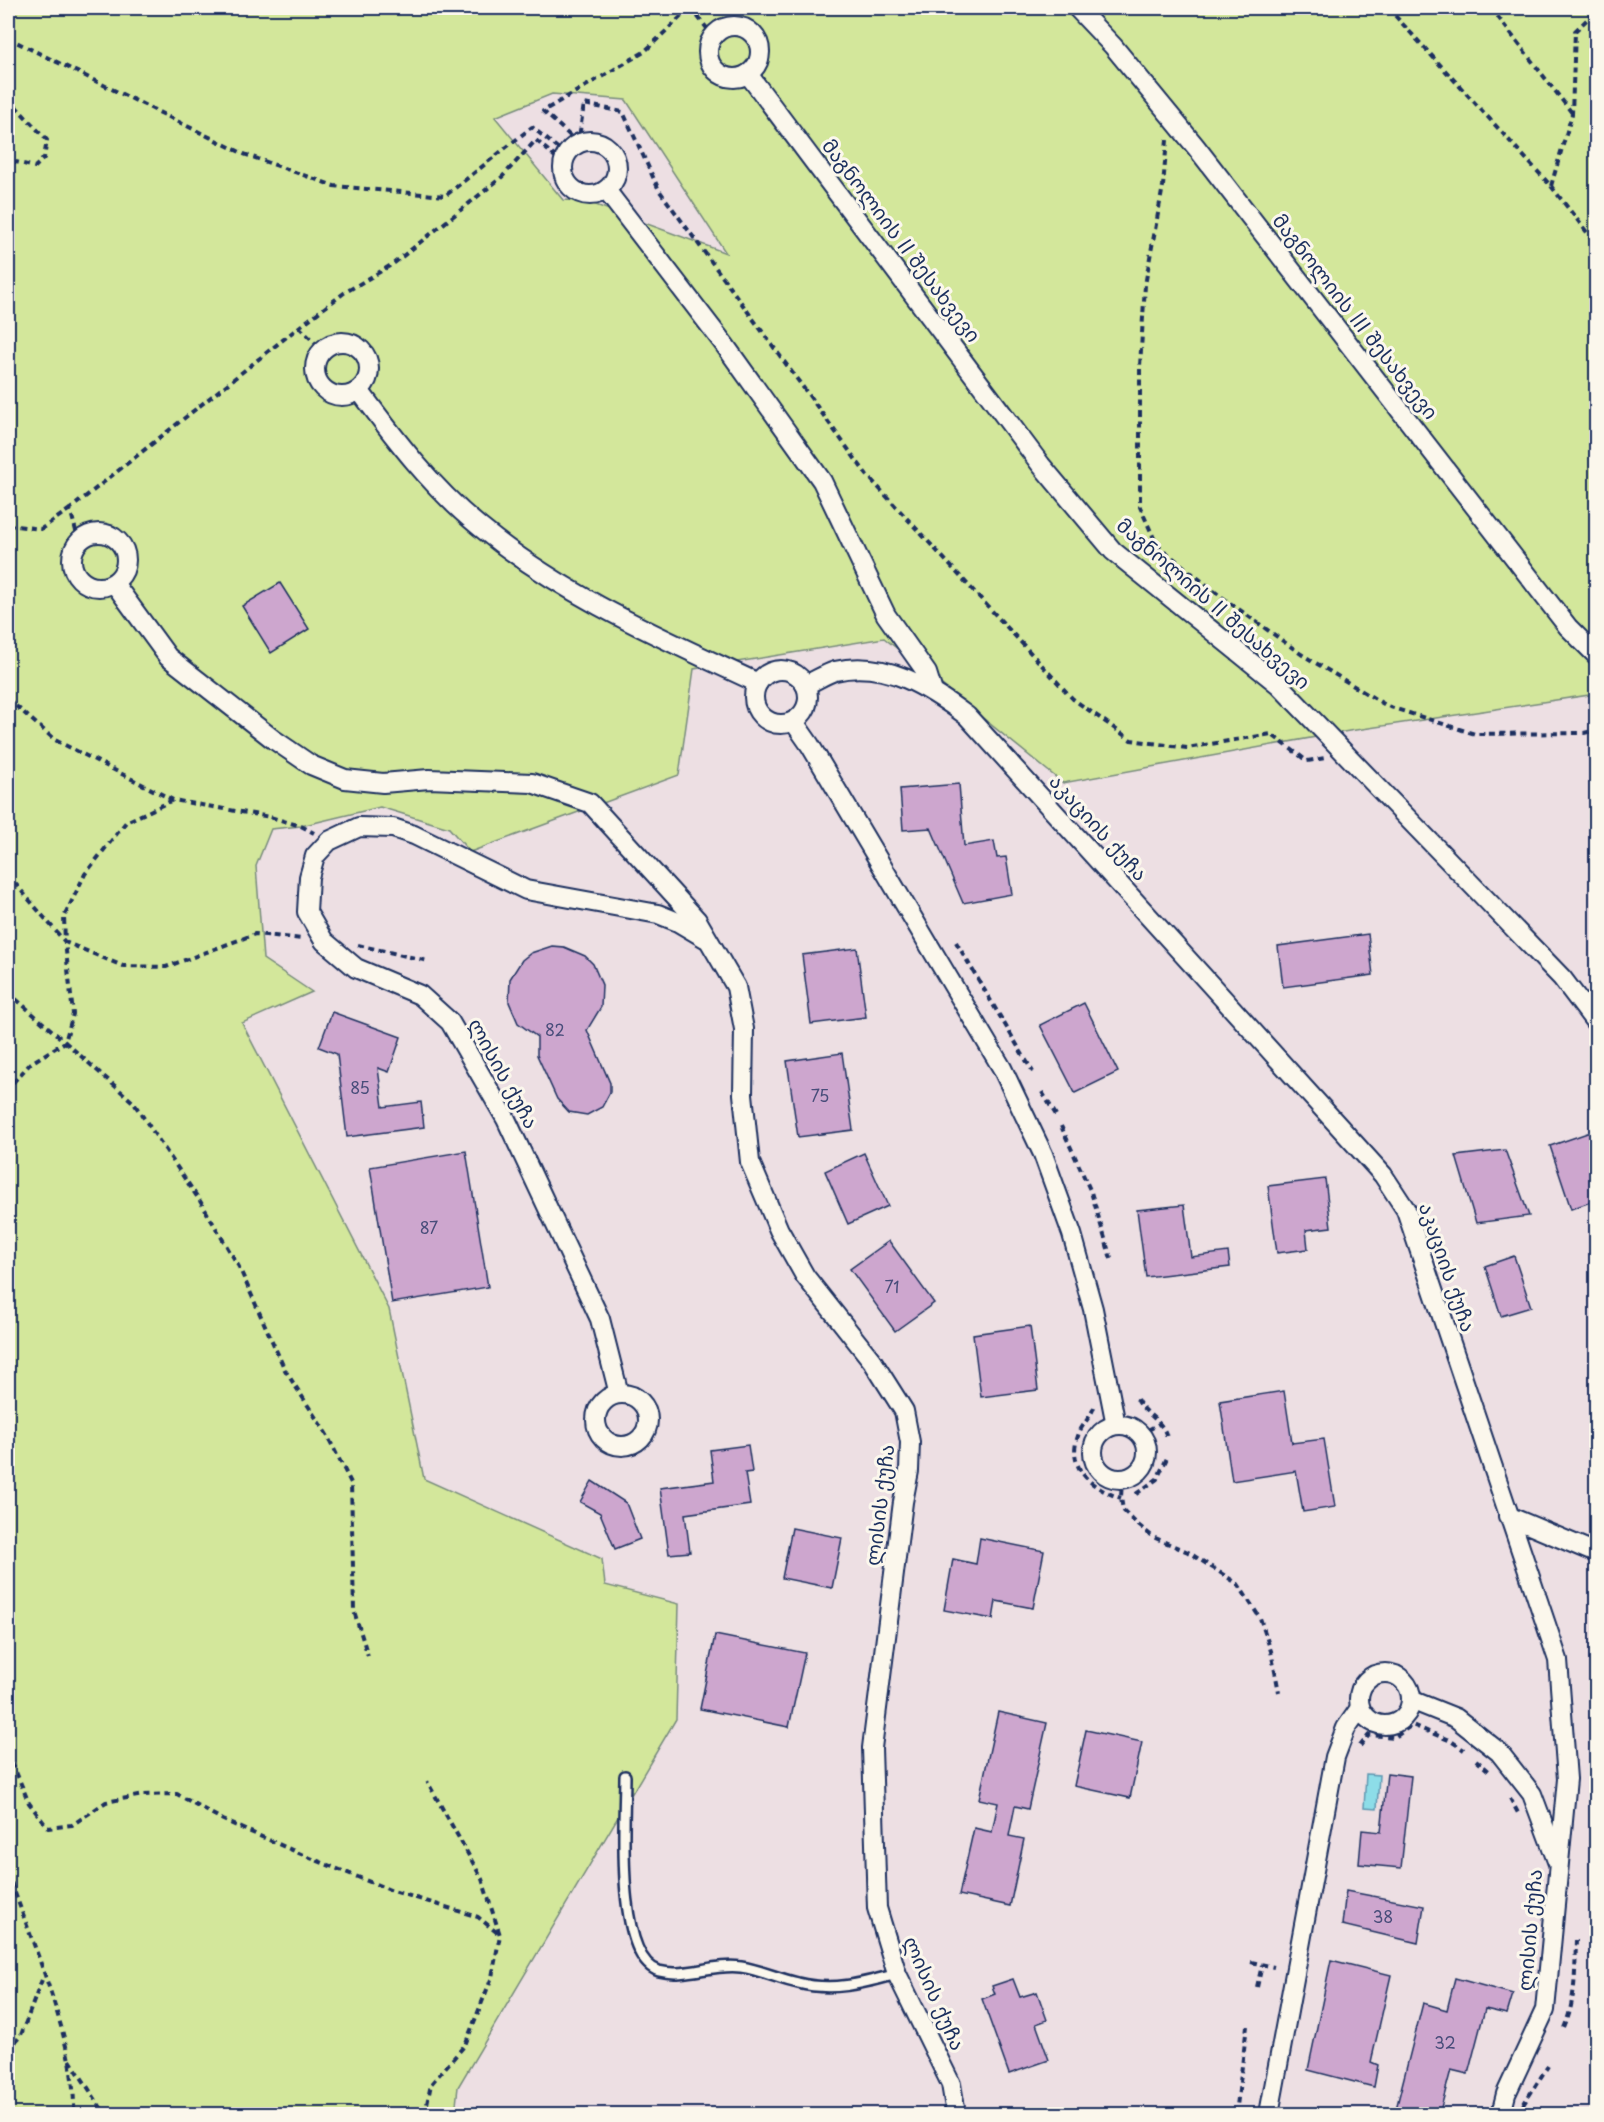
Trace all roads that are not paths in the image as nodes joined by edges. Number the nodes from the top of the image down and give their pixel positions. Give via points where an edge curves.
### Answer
1 (1077, 8) edge
2 (748, 74) junction
3 (606, 190) junction
4 (359, 390) junction
5 (114, 583) junction
6 (1596, 655) edge
7 (758, 683) junction
8 (806, 685) junction
9 (932, 689) junction
10 (794, 722) junction
11 (707, 939) junction
12 (1596, 1023) edge
13 (619, 1394) dead end
14 (1116, 1425) junction
15 (1508, 1516) junction
16 (1596, 1554) edge
17 (1411, 1700) junction
18 (1360, 1708) junction
19 (625, 1776) dead end
20 (1558, 1865) junction
21 (897, 1974) junction
22 (956, 2115) edge
23 (1269, 2115) edge
24 (1501, 2115) edge

1 - 6 street, მაგნოლიის III შესახვევი via 1113,45 1568,627
2 - 2 street via 731,77 715,69 708,53 713,36 726,27 743,27 756,37 759,61
2 - 12 street, მაგნოლიის II შესახვევი via 1041,465 1113,551 1279,685 1547,961
3 - 3 street via 589,195 572,188 563,173 569,154 596,142 610,151 617,167
3 - 9 street via 822,481 886,615 927,673
4 - 4 street via 344,396 322,387 316,365 323,351 338,343 362,351 369,376
4 - 7 street via 417,466 479,526 534,567 628,622
5 - 5 street via 97,587 76,574 72,557 79,542 96,533 114,537 120,543 125,551 125,569
5 - 11 street, ლისის ქუჩა via 168,657 311,765 345,779 382,783 429,779 532,783 590,803 697,920
7 - 8 street via 768,673 782,670 796,674
7 - 10 street via 754,702 758,712 774,724
8 - 9 street, აკაციის ქუჩა via 835,672 860,670 893,672
8 - 10 street via 806,710
9 - 15 street, აკაციის ქუჩა via 967,716 1395,1191 1406,1209
10 - 14 street via 1002,1068 1043,1154 1072,1234 1093,1309
11 - 13 street, ლისის ქუჩა via 658,914 526,890 393,828 359,827 329,841 315,856 309,877 307,912 324,941 356,968 420,995 450,1022 506,1119 600,1319
11 - 21 street, ლისის ქუჩა via 736,987 744,1029 743,1094 750,1162 779,1230 805,1276 873,1362 904,1411 910,1442 872,1748 877,1908
14 - 14 street via 1133,1428 1147,1449 1143,1466 1131,1477 1122,1479 1098,1468 1093,1450 1100,1434
15 - 16 street
15 - 20 street, აკაციის ქუჩა via 1558,1660 1567,1779
17 - 18 street via 1402,1719 1389,1725 1375,1723
17 - 18 street via 1401,1678 1376,1674 1359,1692
17 - 20 street, ლისის ქუჩა via 1456,1718 1499,1752 1532,1794
18 - 23 street via 1346,1728 1335,1757
19 - 21 lane via 625,1887 637,1951 656,1970 669,1973 727,1965 822,1987 847,1987
20 - 24 street, ლისის ქუჩა via 1545,2010 1506,2094
21 - 22 street, ლისის ქუჩა via 951,2084

